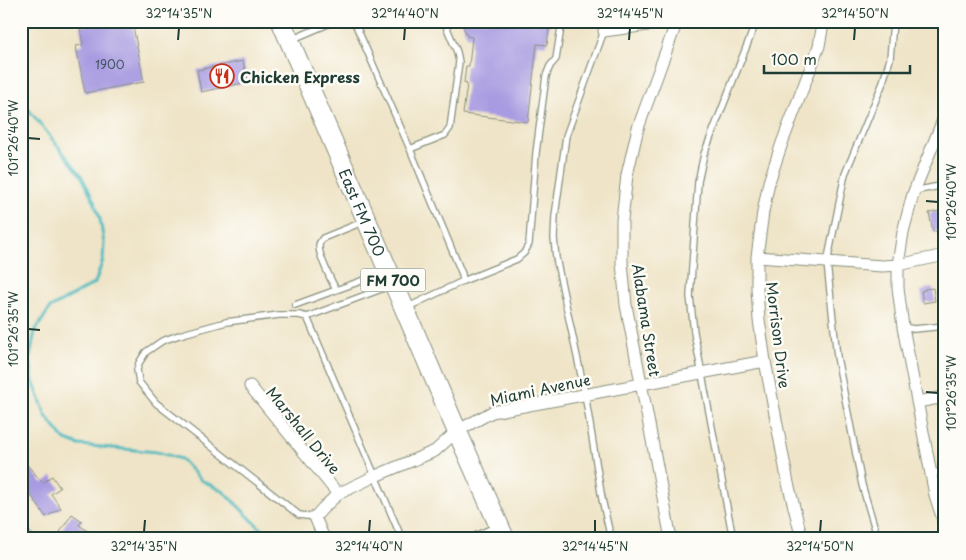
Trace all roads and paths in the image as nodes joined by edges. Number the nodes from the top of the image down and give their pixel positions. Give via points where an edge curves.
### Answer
1 (281, 21) edge
2 (335, 21) edge
3 (354, 21) edge
4 (444, 21) edge
5 (562, 21) edge
6 (677, 21) edge
7 (752, 21) edge
8 (822, 21) edge
9 (893, 21) edge
10 (604, 26) edge
11 (290, 41) junction
12 (945, 115) edge
13 (410, 149) junction
14 (945, 185) edge
15 (914, 191) junction
16 (367, 221) junction
17 (945, 255) edge
18 (757, 258) junction
19 (827, 262) junction
20 (898, 265) junction
21 (391, 277) junction
22 (463, 281) junction
23 (336, 290) junction
24 (295, 305) dead end
25 (405, 309) junction
26 (307, 317) junction
27 (945, 326) edge
28 (903, 327) junction
29 (765, 361) junction
30 (702, 372) junction
31 (642, 383) junction
32 (250, 386) dead end
33 (585, 394) junction
34 (945, 397) edge
35 (917, 402) junction
36 (457, 431) junction
37 (945, 470) edge
38 (931, 473) junction
39 (375, 476) junction
40 (338, 494) junction
41 (315, 517) junction
42 (945, 526) edge
43 (21, 531) edge
44 (502, 532) edge
45 (28, 539) edge
46 (326, 539) edge
47 (402, 539) edge
48 (469, 539) edge
49 (611, 539) edge
50 (671, 539) edge
51 (734, 539) edge
52 (802, 539) edge
53 (878, 539) edge

1 - 11 main road, East FM 700 / FM 700
2 - 11 lane
3 - 13 lane
4 - 13 lane via 458,62 450,128 445,135
5 - 22 lane via 556,59 546,76 528,244 517,259
6 - 10 street
6 - 31 street, Alabama Street via 638,128 627,175 622,220 626,305
7 - 30 lane via 753,30 704,154 698,182 690,296
8 - 18 street, Morrison Drive via 819,46 770,182
9 - 19 lane via 890,59 845,174
10 - 33 lane via 566,136 555,216 556,258
11 - 16 main road, East FM 700 / FM 700
12 - 15 street
13 - 22 lane
14 - 15 lane
15 - 20 street via 902,232
16 - 21 main road, East FM 700 / FM 700
16 - 23 lane via 320,242 321,255
17 - 20 street
18 - 19 street
18 - 29 street, Morrison Drive via 756,288
19 - 20 street
19 - 53 lane via 837,357 862,486
20 - 28 street
21 - 23 lane
21 - 25 main road, East FM 700 / FM 700
21 - 26 lane
22 - 25 lane
23 - 24 lane
25 - 36 main road, East FM 700 / FM 700
26 - 39 lane
26 - 41 lane via 279,315 179,334 146,352 137,370 139,382 156,403 299,515
27 - 28 lane
28 - 35 street
29 - 30 street, Miami Avenue
29 - 52 street, Morrison Drive
30 - 31 street, Miami Avenue
30 - 51 lane
31 - 33 street, Miami Avenue
31 - 50 street, Alabama Street
32 - 40 street, Marshall Drive
33 - 36 street, Miami Avenue via 492,412
33 - 49 lane
34 - 35 street
35 - 38 street
36 - 39 street, Miami Avenue via 435,451
36 - 44 main road, East FM 700 / FM 700
37 - 38 lane
38 - 42 street
39 - 40 street, Miami Avenue
39 - 47 lane
40 - 41 street, Marshall Drive
41 - 46 street
43 - 45 street
44 - 48 lane

